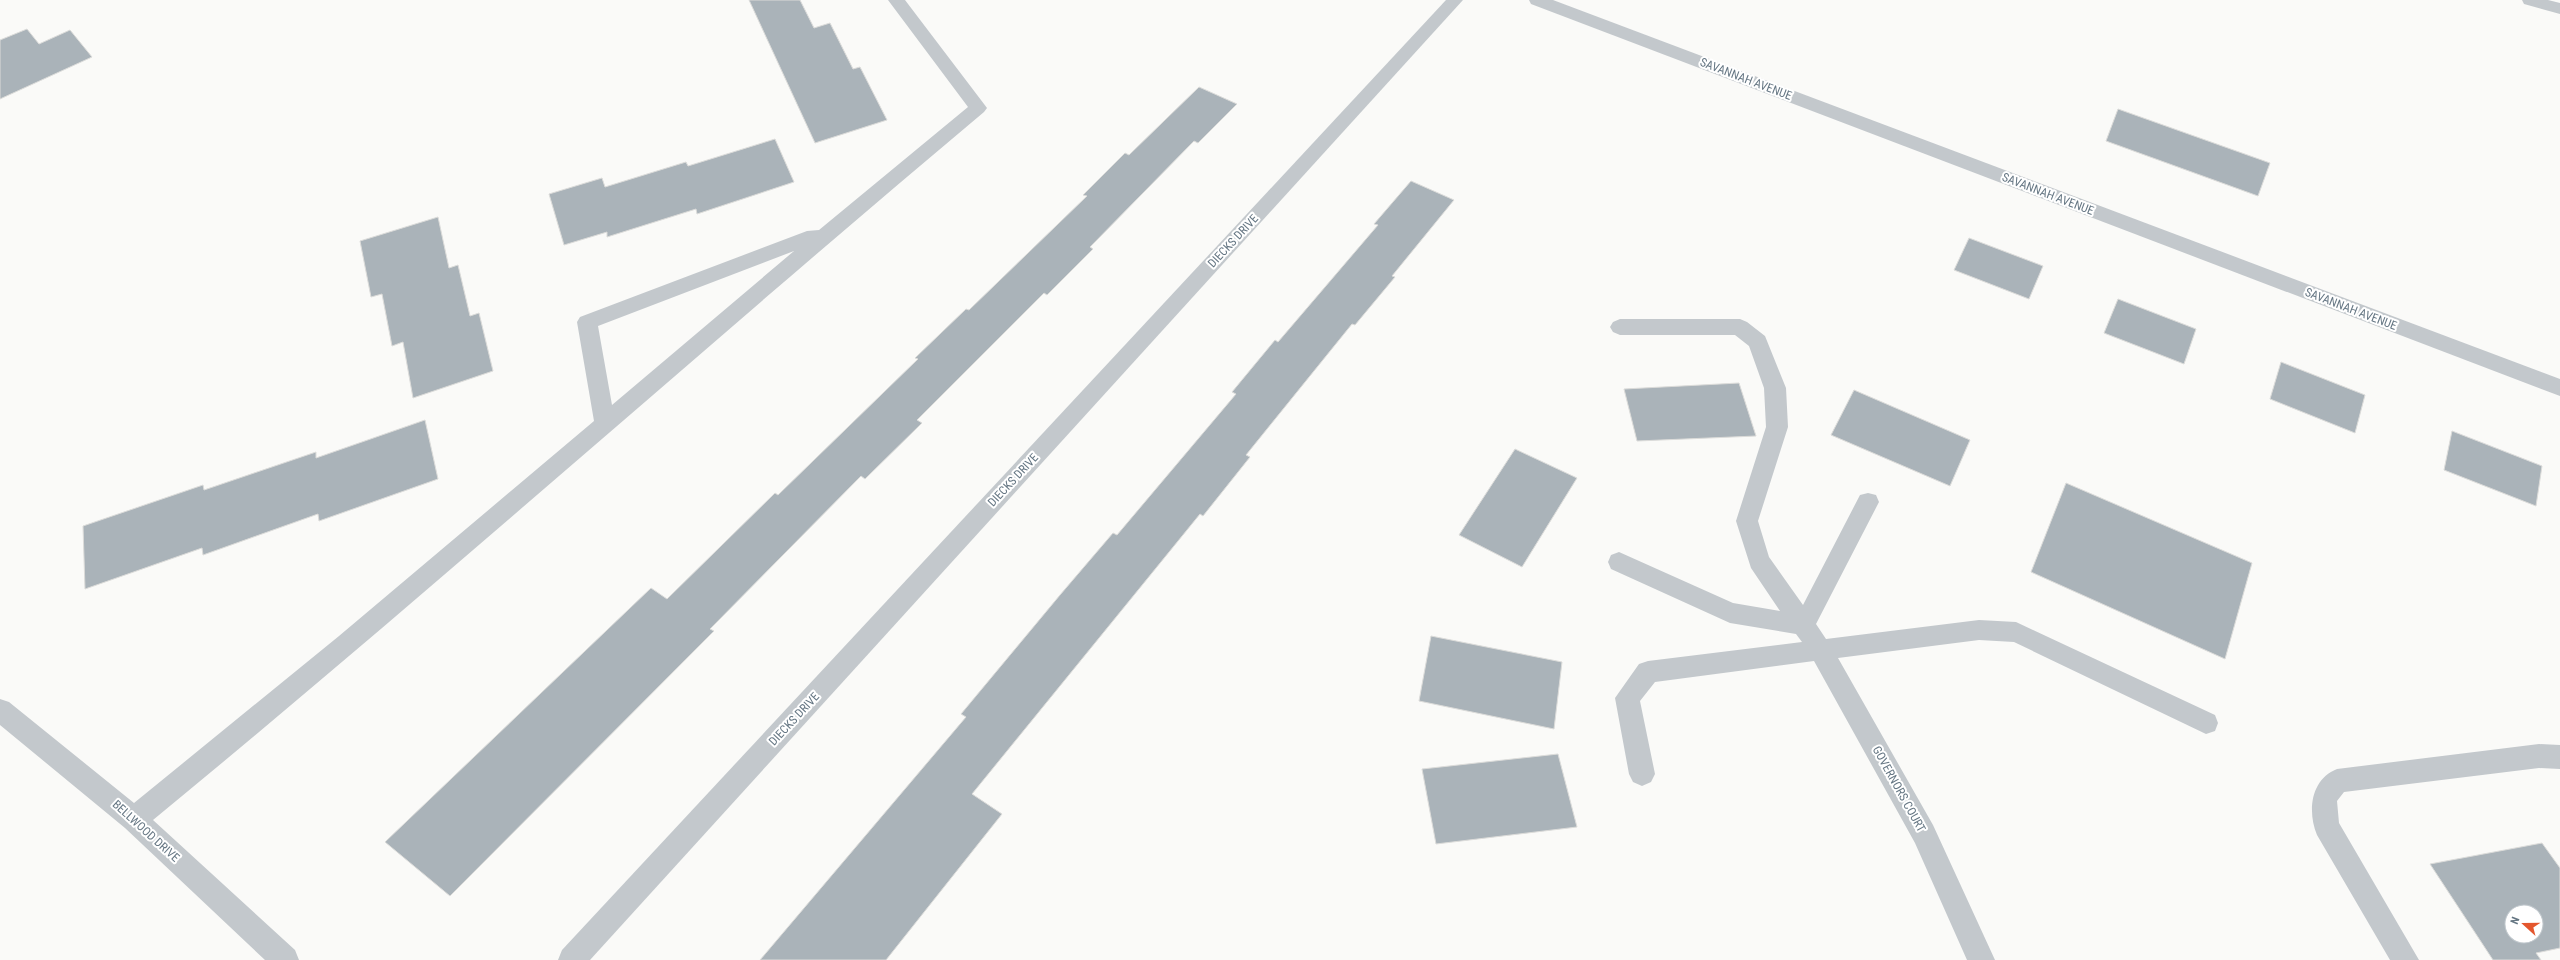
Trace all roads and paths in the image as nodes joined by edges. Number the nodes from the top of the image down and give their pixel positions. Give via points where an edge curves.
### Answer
1 (896, 0) edge
2 (1455, 0) edge
3 (1537, 0) edge
4 (2530, 0) edge
5 (2560, 9) edge
6 (830, 230) junction
7 (1620, 327) dead end
8 (2560, 388) edge
9 (605, 423) junction
10 (1868, 502) dead end
11 (1619, 562) dead end
12 (1804, 625) junction
13 (1820, 649) junction
14 (0, 710) edge
15 (2206, 723) dead end
16 (2560, 757) edge
17 (1642, 774) dead end
18 (134, 819) junction
19 (285, 960) edge
20 (572, 960) edge
21 (1981, 960) edge
22 (2405, 960) edge

1 - 6 street via 978,108
2 - 20 street, DIECKS DRIVE
3 - 8 street, SAVANNAH AVENUE
4 - 5 street
6 - 9 street
6 - 9 street via 587,322
7 - 12 street, GOVERNORS COURT via 1740,327 1758,342 1775,388 1777,427 1747,521 1759,561
9 - 18 street
10 - 12 street
11 - 12 street via 1730,613
12 - 13 street, GOVERNORS COURT
13 - 15 street via 1979,630 2016,632
13 - 17 street via 1648,672 1627,698
13 - 21 street, GOVERNORS COURT via 1924,834
14 - 18 street, BELLWOOD DRIVE
16 - 22 street via 2539,756 2337,781 2324,798 2326,826
18 - 19 street, BELLWOOD DRIVE

